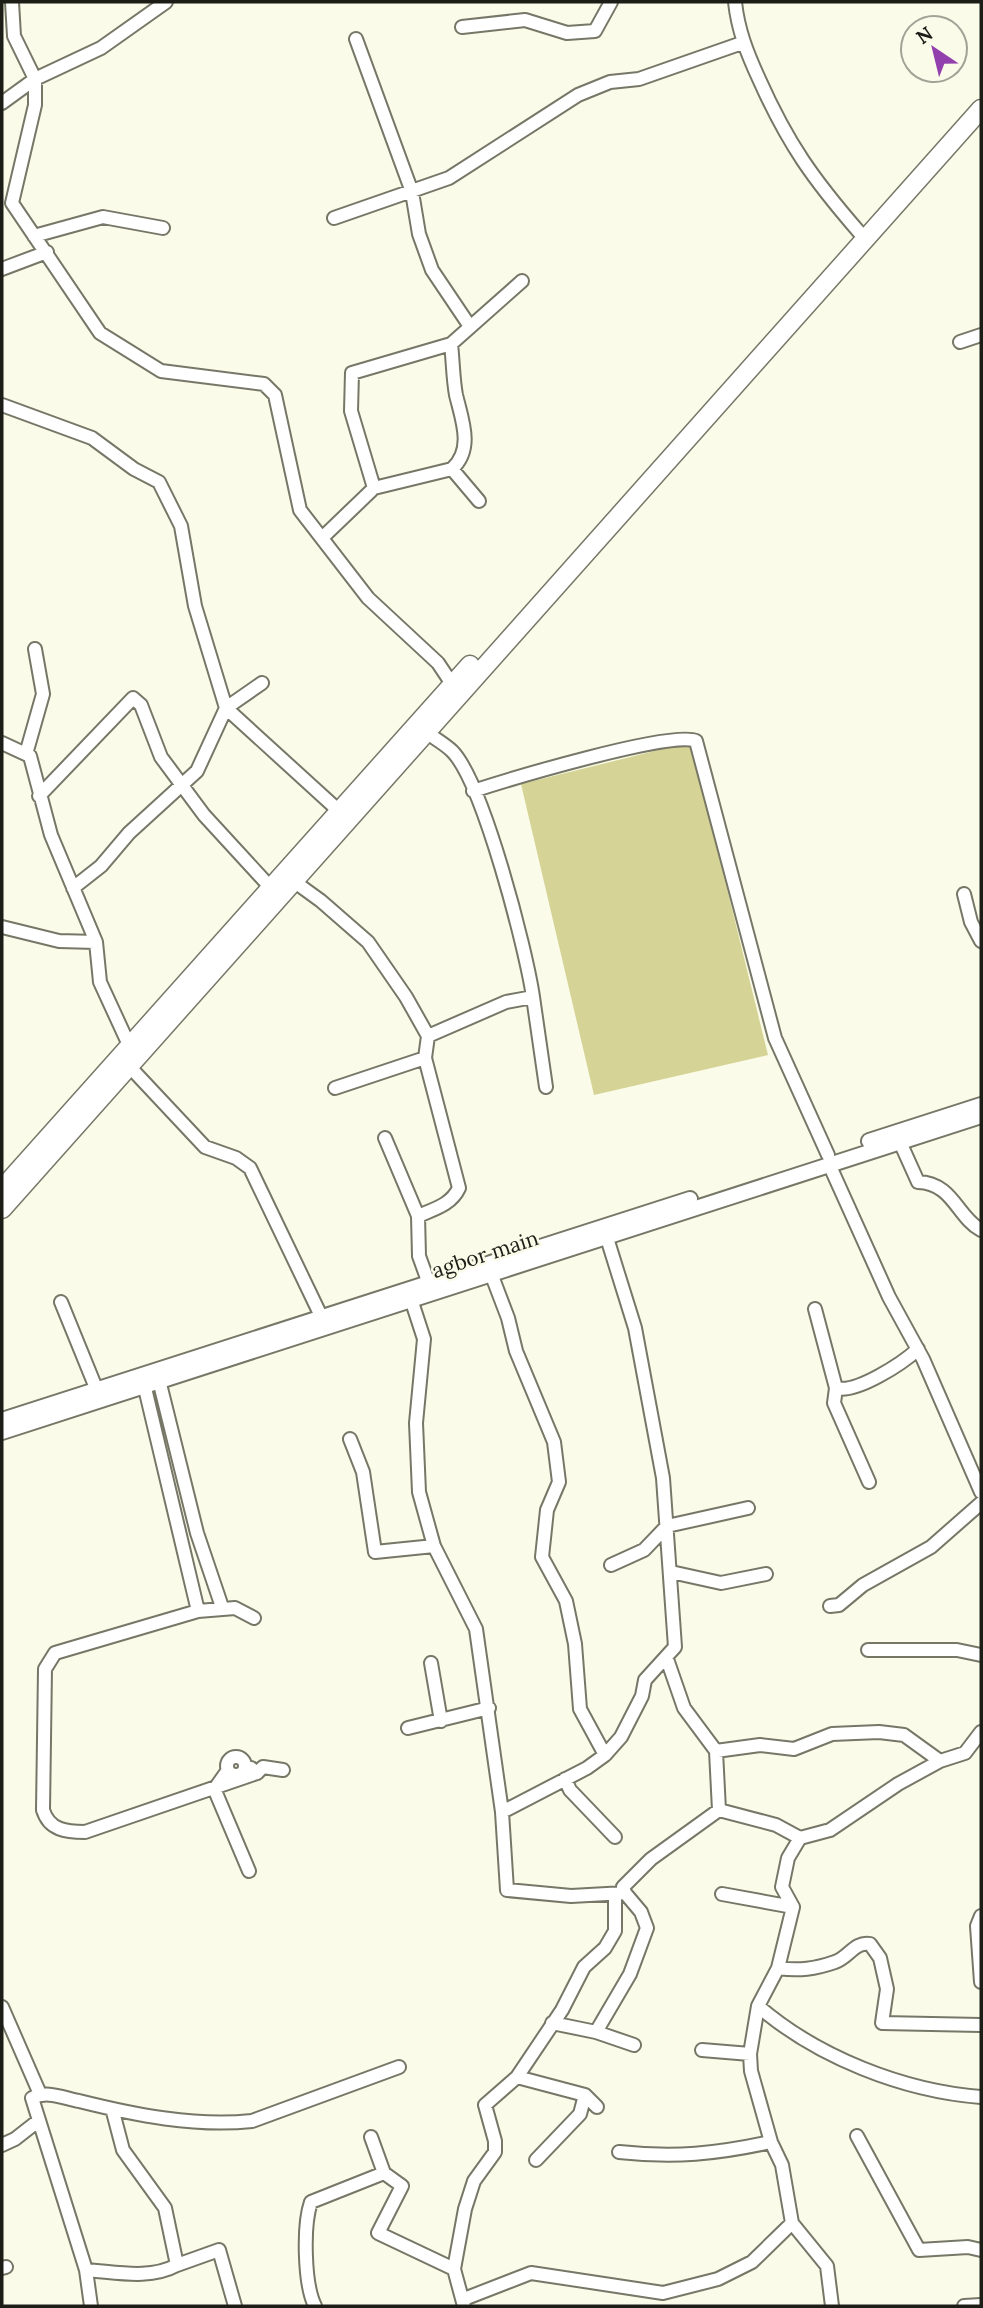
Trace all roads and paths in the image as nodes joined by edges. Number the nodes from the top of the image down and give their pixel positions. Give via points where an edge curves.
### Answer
1 (12, 2) edge
2 (166, 2) edge
3 (611, 2) edge
4 (735, 2) edge
5 (463, 27) dead end
6 (356, 39) dead end
7 (742, 43) junction
8 (35, 79) junction
9 (981, 94) edge
10 (2, 103) edge
11 (981, 109) edge
12 (412, 192) junction
13 (334, 218) dead end
14 (163, 228) dead end
15 (859, 232) junction
16 (34, 236) junction
17 (47, 252) junction
18 (2, 269) edge
19 (522, 281) dead end
20 (469, 325) junction
21 (981, 335) edge
22 (960, 342) dead end
23 (451, 344) junction
24 (2, 405) edge
25 (452, 469) junction
26 (374, 488) junction
27 (479, 501) dead end
28 (322, 538) junction
29 (35, 649) dead end
30 (262, 682) dead end
31 (453, 684) junction
32 (226, 708) junction
33 (426, 732) junction
34 (2, 743) edge
35 (26, 754) junction
36 (182, 784) junction
37 (474, 791) junction
38 (39, 796) junction
39 (340, 811) junction
40 (289, 878) junction
41 (73, 888) junction
42 (271, 888) junction
43 (964, 894) dead end
44 (2, 927) edge
45 (981, 941) edge
46 (96, 942) junction
47 (533, 997) junction
48 (428, 1036) junction
49 (129, 1045) junction
50 (425, 1058) junction
51 (129, 1066) junction
52 (546, 1087) dead end
53 (335, 1088) dead end
54 (981, 1105) edge
55 (981, 1116) edge
56 (385, 1138) dead end
57 (900, 1142) junction
58 (829, 1159) junction
59 (2, 1189) edge
60 (2, 1209) edge
61 (418, 1216) junction
62 (981, 1230) edge
63 (607, 1238) junction
64 (492, 1276) junction
65 (428, 1281) junction
66 (411, 1299) junction
67 (61, 1302) dead end
68 (815, 1309) dead end
69 (321, 1316) junction
70 (918, 1349) junction
71 (159, 1380) junction
72 (144, 1384) junction
73 (96, 1388) junction
74 (836, 1388) junction
75 (2, 1420) edge
76 (2, 1432) edge
77 (350, 1439) dead end
78 (869, 1482) dead end
79 (981, 1492) edge
80 (981, 1503) edge
81 (748, 1508) dead end
82 (667, 1526) junction
83 (434, 1546) junction
84 (611, 1566) dead end
85 (671, 1573) junction
86 (766, 1574) dead end
87 (830, 1606) dead end
88 (222, 1607) junction
89 (198, 1611) junction
90 (254, 1618) dead end
91 (867, 1650) dead end
92 (981, 1655) edge
93 (667, 1659) junction
94 (431, 1663) dead end
95 (489, 1708) junction
96 (441, 1721) junction
97 (408, 1728) dead end
98 (981, 1732) edge
99 (716, 1751) junction
100 (605, 1755) junction
101 (940, 1761) junction
102 (283, 1770) dead end
103 (257, 1773) junction
104 (565, 1779) junction
105 (216, 1787) junction
106 (719, 1810) junction
107 (502, 1812) junction
108 (615, 1837) dead end
109 (800, 1838) junction
110 (249, 1871) dead end
111 (620, 1894) junction
112 (722, 1894) dead end
113 (793, 1907) junction
114 (981, 1916) edge
115 (778, 1968) junction
116 (981, 1982) edge
117 (758, 2006) junction
118 (2, 2007) edge
119 (552, 2023) junction
120 (981, 2025) edge
121 (596, 2032) junction
122 (634, 2045) dead end
123 (702, 2050) dead end
124 (750, 2054) junction
125 (399, 2067) dead end
126 (517, 2077) junction
127 (40, 2094) junction
128 (585, 2095) junction
129 (981, 2097) edge
130 (597, 2108) dead end
131 (113, 2112) junction
132 (38, 2121) junction
133 (857, 2136) dead end
134 (371, 2137) dead end
135 (771, 2142) junction
136 (2, 2145) edge
137 (619, 2152) dead end
138 (536, 2160) dead end
139 (384, 2173) junction
140 (792, 2223) junction
141 (981, 2250) edge
142 (177, 2265) junction
143 (454, 2269) junction
144 (86, 2270) junction
145 (464, 2303) edge
146 (981, 2305) edge
147 (91, 2306) edge
148 (235, 2306) edge
149 (315, 2306) edge
150 (832, 2306) edge
151 (964, 2306) edge

1 - 8 street via 14,36
2 - 8 street via 101,48
3 - 5 street via 595,31 567,33 524,20
4 - 7 street
6 - 12 street
7 - 12 street via 578,95 449,178
7 - 15 street via 800,161
8 - 10 street
8 - 16 street via 35,105 12,203
9 - 15 highway
11 - 33 highway
12 - 13 street
12 - 20 street via 419,234 432,270
14 - 16 street via 103,217
15 - 31 highway
16 - 17 street
17 - 18 street
17 - 28 street via 81,309 100,333 118,346 161,371 264,384 275,395 300,510
19 - 20 street
20 - 23 street
21 - 22 street
23 - 25 street via 456,394 467,430 459,463
23 - 26 street via 352,373 351,411
24 - 32 street via 92,438 159,482 181,526 195,606
25 - 26 street
25 - 27 street
26 - 28 street
28 - 31 street via 368,598 438,663
29 - 35 street via 43,694
30 - 32 street
31 - 39 highway
32 - 36 street via 197,771
32 - 39 street
33 - 37 street via 453,751
33 - 40 highway
34 - 35 street
35 - 38 street
36 - 38 street via 161,757 141,705 133,698
36 - 41 street
36 - 42 street via 204,816
37 - 47 street via 516,918
37 - 58 street via 608,753 669,741 696,741 775,1038
38 - 41 street
39 - 40 highway
40 - 42 highway
40 - 48 street via 368,943
40 - 51 highway
41 - 46 street
42 - 49 highway
43 - 45 street
44 - 46 street via 58,941
46 - 49 street via 100,982
47 - 48 street via 506,1002
47 - 52 street
48 - 50 street
49 - 59 highway
50 - 53 street
50 - 61 street via 459,1188 454,1198
51 - 60 highway
51 - 69 street via 205,1147 250,1168
54 - 58 main road, agbor main
55 - 57 main road, agbor main
56 - 61 street
57 - 58 main road, agbor main
57 - 62 street via 918,1182 951,1196 966,1220
58 - 63 main road, agbor main
58 - 65 main road, agbor main
58 - 70 street via 884,1286
61 - 65 street via 419,1256
63 - 64 main road, agbor main
63 - 82 street via 635,1328 663,1478
64 - 66 main road, agbor main
64 - 100 street via 516,1351 554,1442 559,1482 547,1510 542,1558 566,1601 580,1709
65 - 69 main road, agbor main
66 - 71 main road, agbor main
66 - 83 street via 424,1339 416,1423 419,1492
67 - 73 street
68 - 74 street
69 - 73 main road, agbor main
70 - 74 street via 902,1363 852,1389
70 - 79 street
71 - 72 main road, agbor main
71 - 88 street via 173,1446
72 - 76 main road, agbor main
72 - 89 street
73 - 75 main road, agbor main
74 - 78 street via 834,1403
77 - 83 street via 363,1472 375,1552
80 - 87 street via 931,1547 863,1585 839,1605
81 - 82 street
82 - 84 street via 643,1550
82 - 85 street
83 - 95 street via 476,1629
85 - 86 street via 721,1583
85 - 93 street via 675,1647
88 - 89 street
88 - 90 street
89 - 105 street via 60,1650 47,1662 43,1810 57,1829 85,1832
91 - 92 street via 957,1650
93 - 99 street via 684,1708
93 - 100 street via 645,1680 621,1737
94 - 96 street
95 - 96 street
95 - 107 street
96 - 97 street
98 - 101 street via 965,1753
99 - 101 street via 760,1745 794,1749 832,1734 879,1732 904,1735
99 - 106 street
100 - 104 street
101 - 109 street via 830,1829
102 - 103 street via 264,1768
103 - 105 street
103 - 105 street via 245,1765 239,1775 228,1770
104 - 107 street
104 - 108 street
105 - 110 street
106 - 109 street via 776,1825
106 - 111 street via 650,1859
107 - 111 street via 507,1890
109 - 113 street via 788,1858 782,1887
111 - 119 street via 615,1930 605,1948 584,1968
111 - 121 street via 641,1912 647,1927 630,1973
112 - 113 street
113 - 115 street
114 - 116 street via 977,1926
115 - 117 street
115 - 120 street via 802,1971 839,1961 859,1945 870,1944 880,1958 887,1989 881,2024
117 - 124 street
117 - 129 street via 779,2024 858,2066 943,2092
118 - 127 street
119 - 121 street
119 - 126 street
121 - 122 street
123 - 124 street
124 - 135 street
125 - 131 street via 252,2121 206,2122
126 - 128 street
126 - 143 street via 485,2105 495,2152 474,2181
127 - 131 street
127 - 132 street via 32,2098
128 - 130 street
128 - 138 street via 580,2114
131 - 142 street via 123,2150 165,2208
132 - 136 street
132 - 144 street
133 - 141 street via 919,2250
134 - 139 street
135 - 137 street via 699,2156
135 - 140 street via 782,2165
139 - 143 street via 402,2186 378,2232
139 - 149 street via 311,2202 306,2273
140 - 145 street via 752,2262 718,2279 663,2293 531,2273
140 - 150 street via 827,2266
142 - 144 street via 164,2272 130,2274
142 - 148 street via 219,2250
143 - 145 street
144 - 147 street
146 - 151 street

